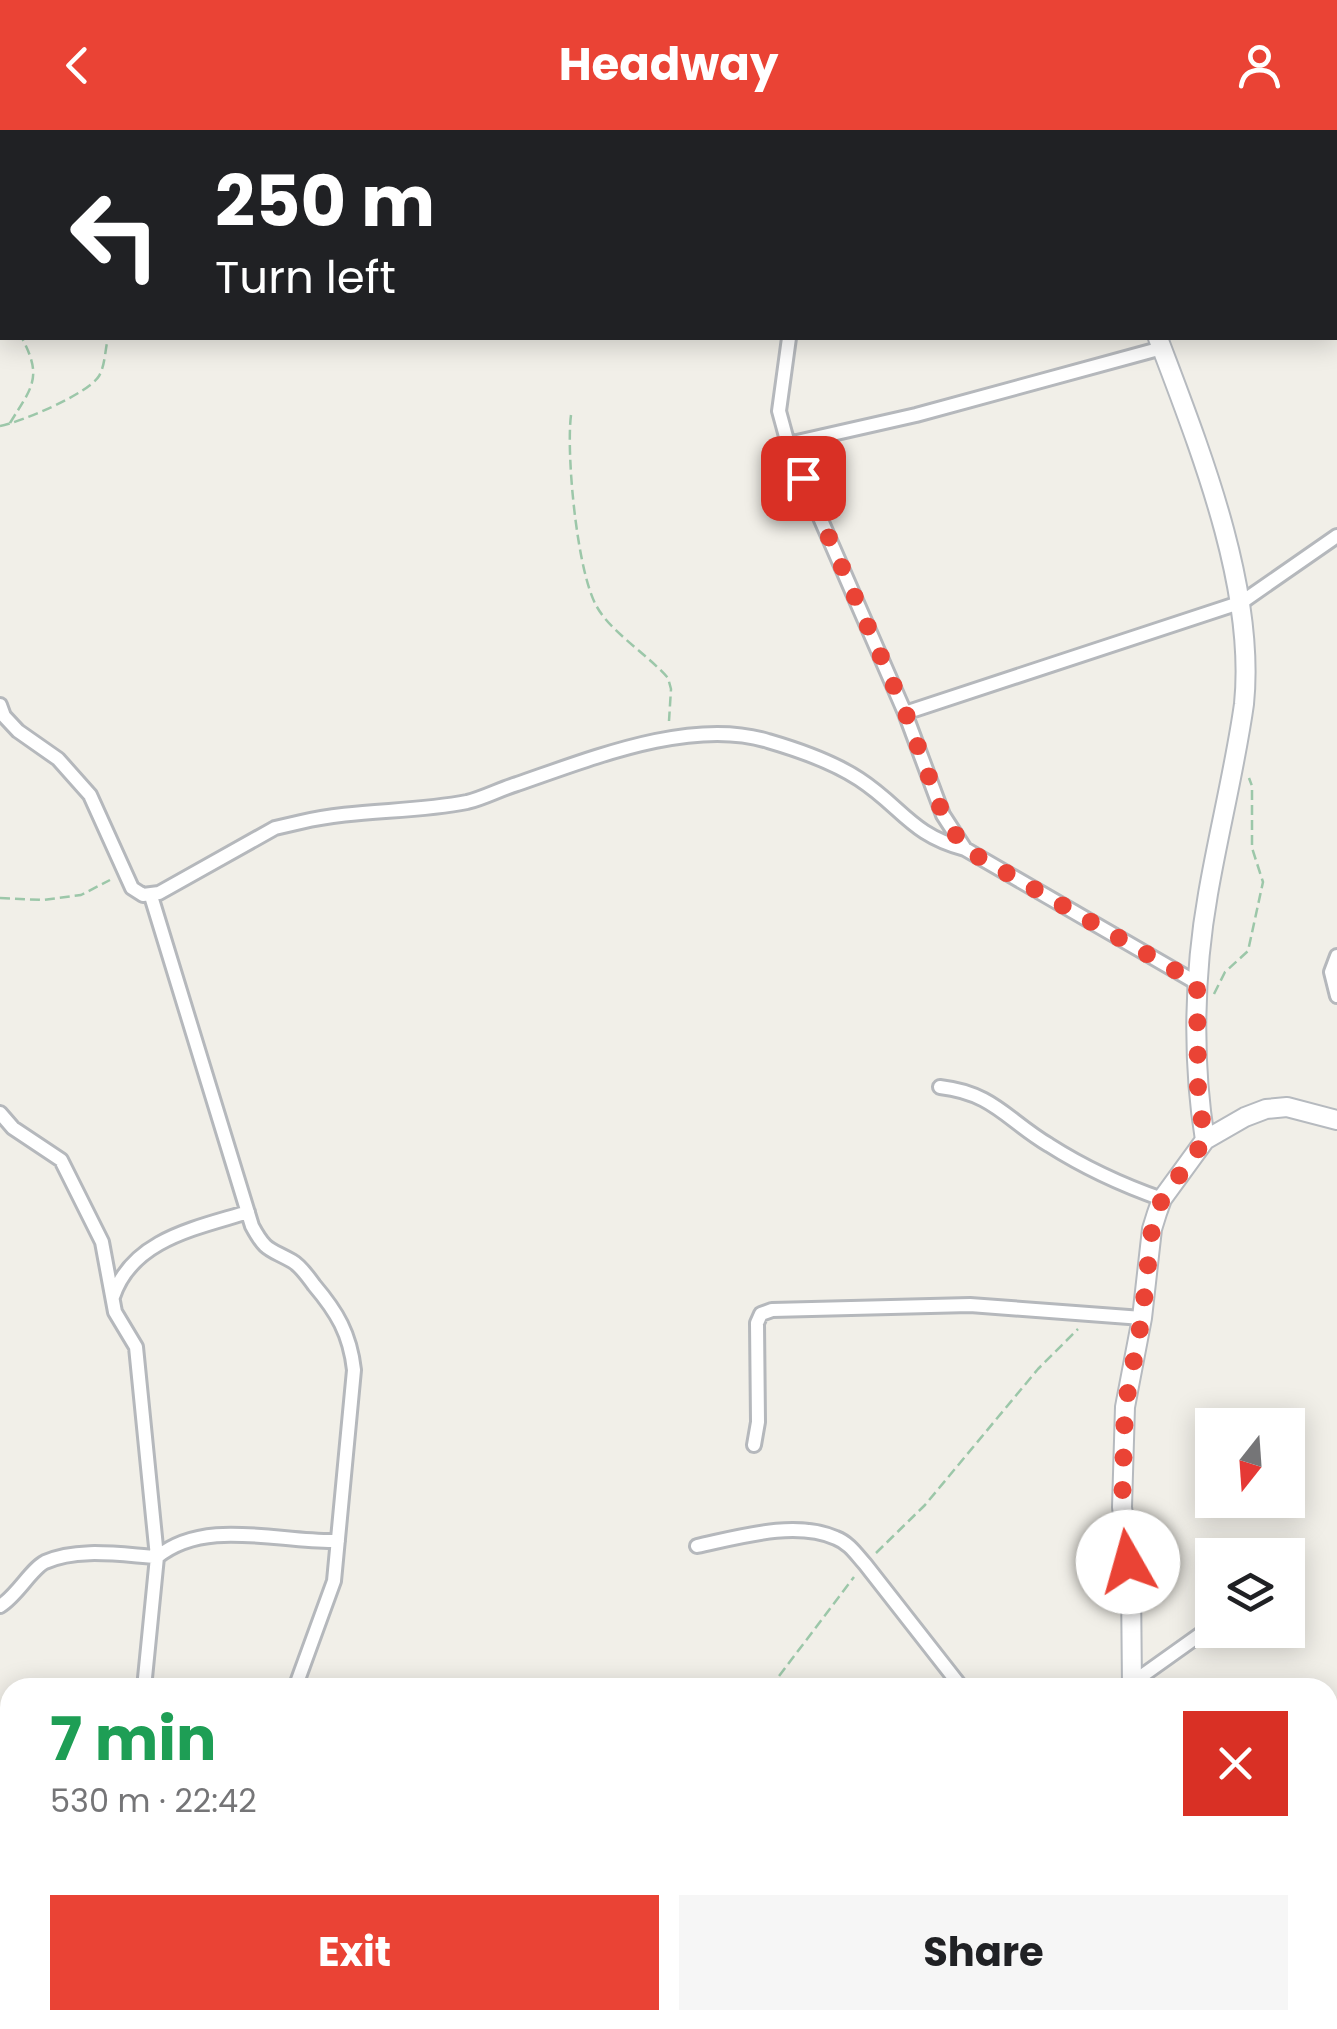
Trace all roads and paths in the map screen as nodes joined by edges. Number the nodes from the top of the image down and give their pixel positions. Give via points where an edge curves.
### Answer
1 (23, 340) edge
2 (108, 340) edge
3 (788, 340) edge
4 (1160, 343) edge
5 (571, 414) dead end
6 (9, 424) junction
7 (0, 426) edge
8 (788, 444) junction
9 (1337, 536) edge
10 (1242, 602) junction
11 (0, 705) edge
12 (906, 714) junction
13 (668, 738) junction
14 (1237, 748) junction
15 (965, 849) junction
16 (124, 873) junction
17 (152, 896) junction
18 (0, 898) edge
19 (1337, 956) edge
20 (1197, 983) junction
21 (1337, 996) edge
22 (1212, 998) dead end
23 (940, 1087) dead end
24 (0, 1113) edge
25 (1337, 1120) edge
26 (1205, 1140) junction
27 (1162, 1199) junction
28 (248, 1212) junction
29 (112, 1301) junction
30 (1094, 1314) junction
31 (1142, 1318) junction
32 (754, 1445) dead end
33 (338, 1540) junction
34 (697, 1546) dead end
35 (157, 1556) junction
36 (865, 1564) junction
37 (0, 1606) edge
38 (1195, 1639) edge
39 (145, 1678) edge
40 (300, 1678) edge
41 (778, 1678) edge
42 (954, 1678) edge
43 (1132, 1678) edge
44 (1141, 1678) edge

1 - 6 path via 35,368
2 - 6 path via 92,384
3 - 8 street via 780,410
4 - 8 street via 916,415
4 - 10 street
5 - 13 path via 572,485 588,585 602,614 668,678
6 - 7 path
8 - 12 street
9 - 10 street
10 - 12 street
10 - 14 street via 1246,679
11 - 16 street via 18,732 58,760 90,795
12 - 15 street via 943,815
13 - 15 street via 762,739 796,750 858,778 920,832
13 - 17 street via 473,800 274,828
14 - 20 street
14 - 22 path via 1252,786 1252,848 1263,882 1248,950 1225,972
15 - 20 street
16 - 17 street via 136,892
16 - 18 path via 81,895
17 - 28 street
19 - 21 street via 1331,972
20 - 26 street
23 - 27 street via 984,1097 1076,1162
24 - 29 street via 61,1160 102,1242
25 - 26 street via 1266,1108
26 - 27 street
27 - 31 street
28 - 29 street via 171,1236 146,1251
28 - 33 street via 267,1249 297,1265 346,1328 354,1370
29 - 35 street via 136,1347
30 - 31 street
30 - 32 street via 970,1305 761,1314
30 - 36 path
31 - 43 street via 1125,1407 1122,1507
33 - 35 street via 197,1537
33 - 40 street via 330,1597
34 - 36 street via 800,1530 834,1536
35 - 37 street via 88,1553 43,1562
35 - 39 street
36 - 41 path
36 - 42 street
38 - 44 street

